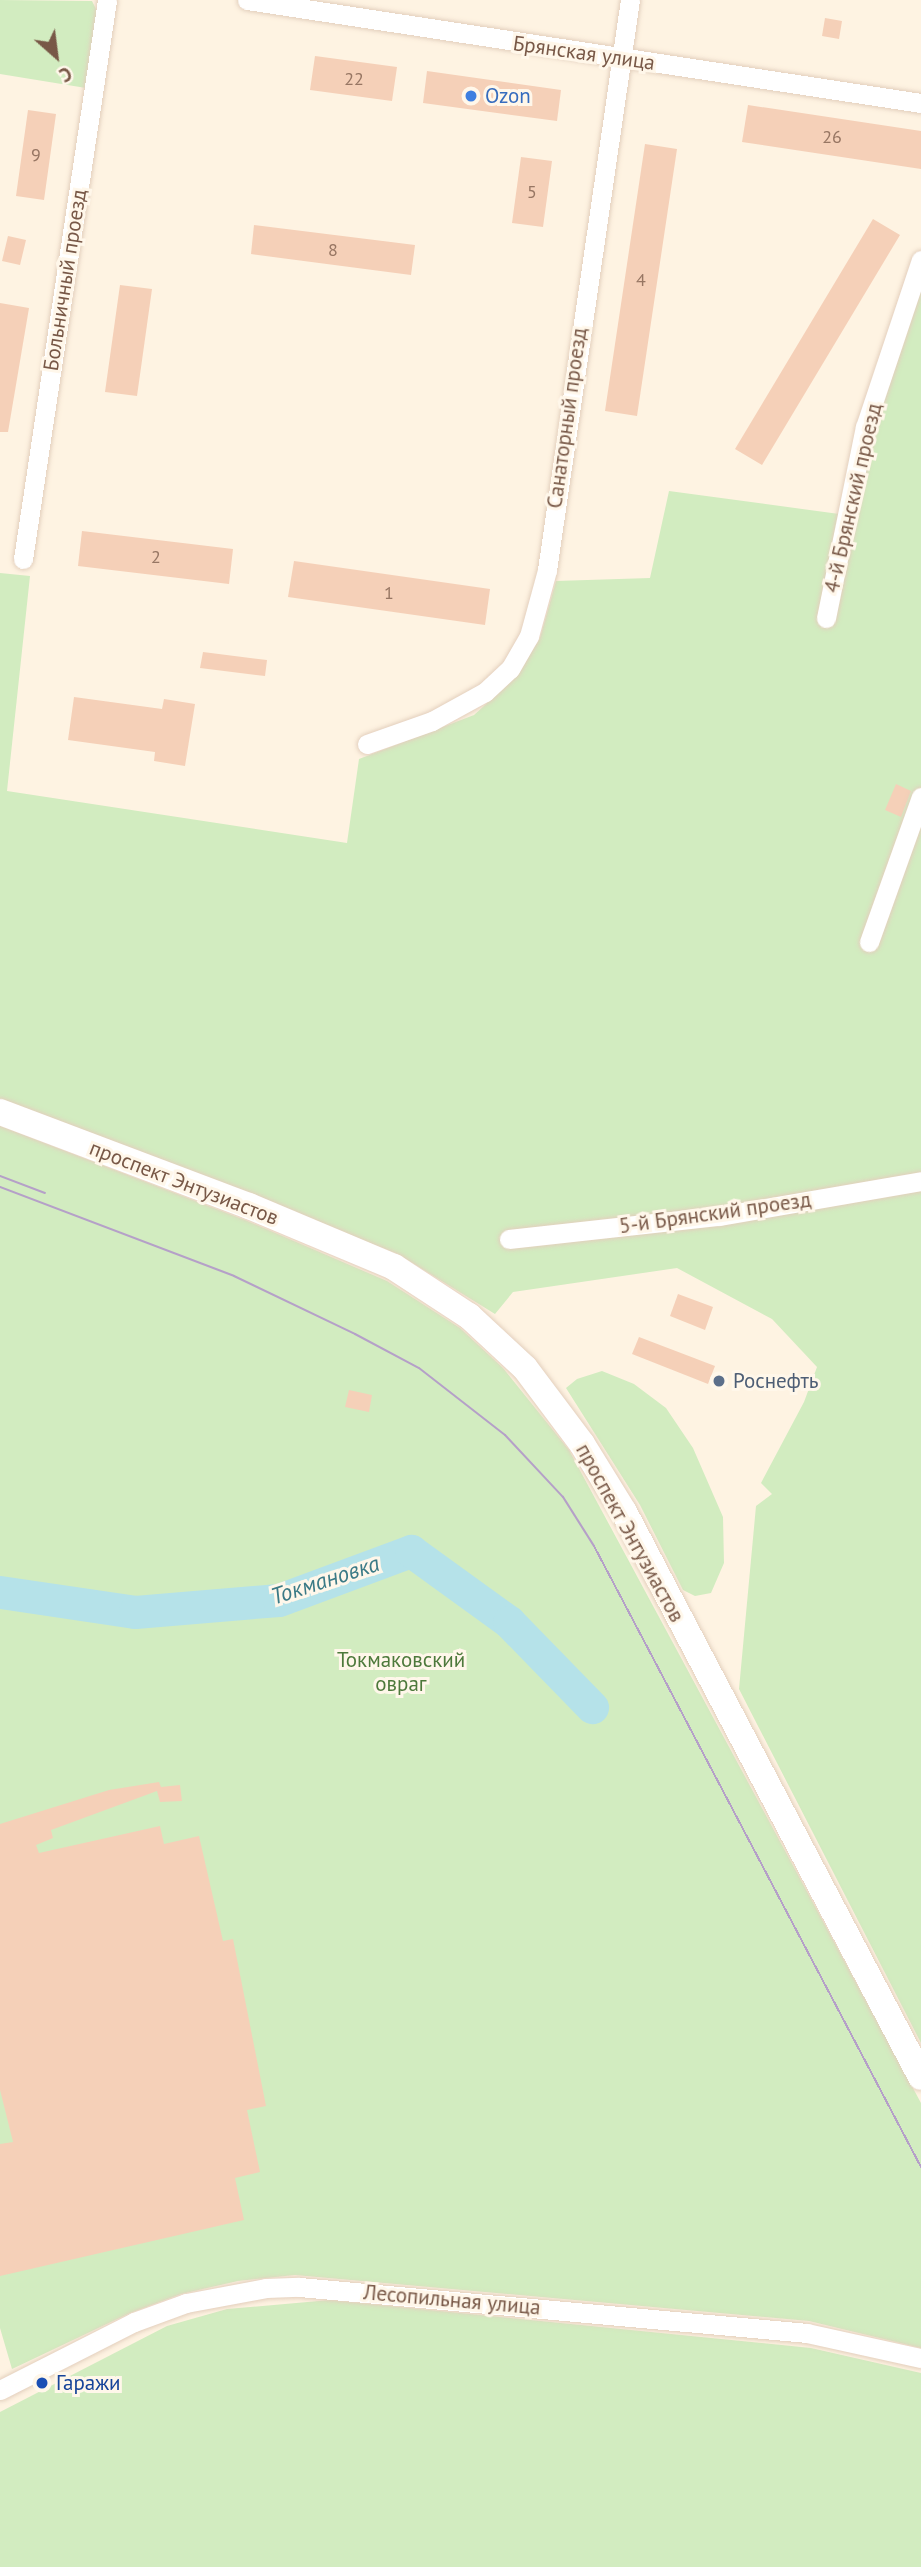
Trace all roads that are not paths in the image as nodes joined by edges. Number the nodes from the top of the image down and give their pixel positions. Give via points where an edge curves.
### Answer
1 (107, 0) edge
2 (247, 0) edge
3 (630, 0) edge
4 (620, 58) junction
5 (921, 103) edge
6 (921, 260) edge
7 (23, 559) dead end
8 (826, 618) dead end
9 (367, 744) dead end
10 (921, 797) edge
11 (869, 942) dead end
12 (0, 1112) edge
13 (921, 1181) edge
14 (509, 1239) dead end
15 (921, 2077) edge
16 (921, 2358) edge
17 (0, 2390) edge

1 - 7 street, Больничный проезд
2 - 4 street, Брянская улица
3 - 4 street, Санаторный проезд
4 - 5 street, Брянская улица
4 - 9 street, Санаторный проезд via 547,570 529,636 510,669 485,692 432,721
6 - 8 street, 4-й Брянский проезд via 865,427
10 - 11 street
12 - 15 street, проспект Энтузиастов via 249,1206 394,1267 469,1316 525,1368 582,1444 624,1512
13 - 14 street, 5-й Брянский проезд via 719,1216
16 - 17 street, Лесопильная улица via 807,2333 266,2287 186,2303 134,2322

